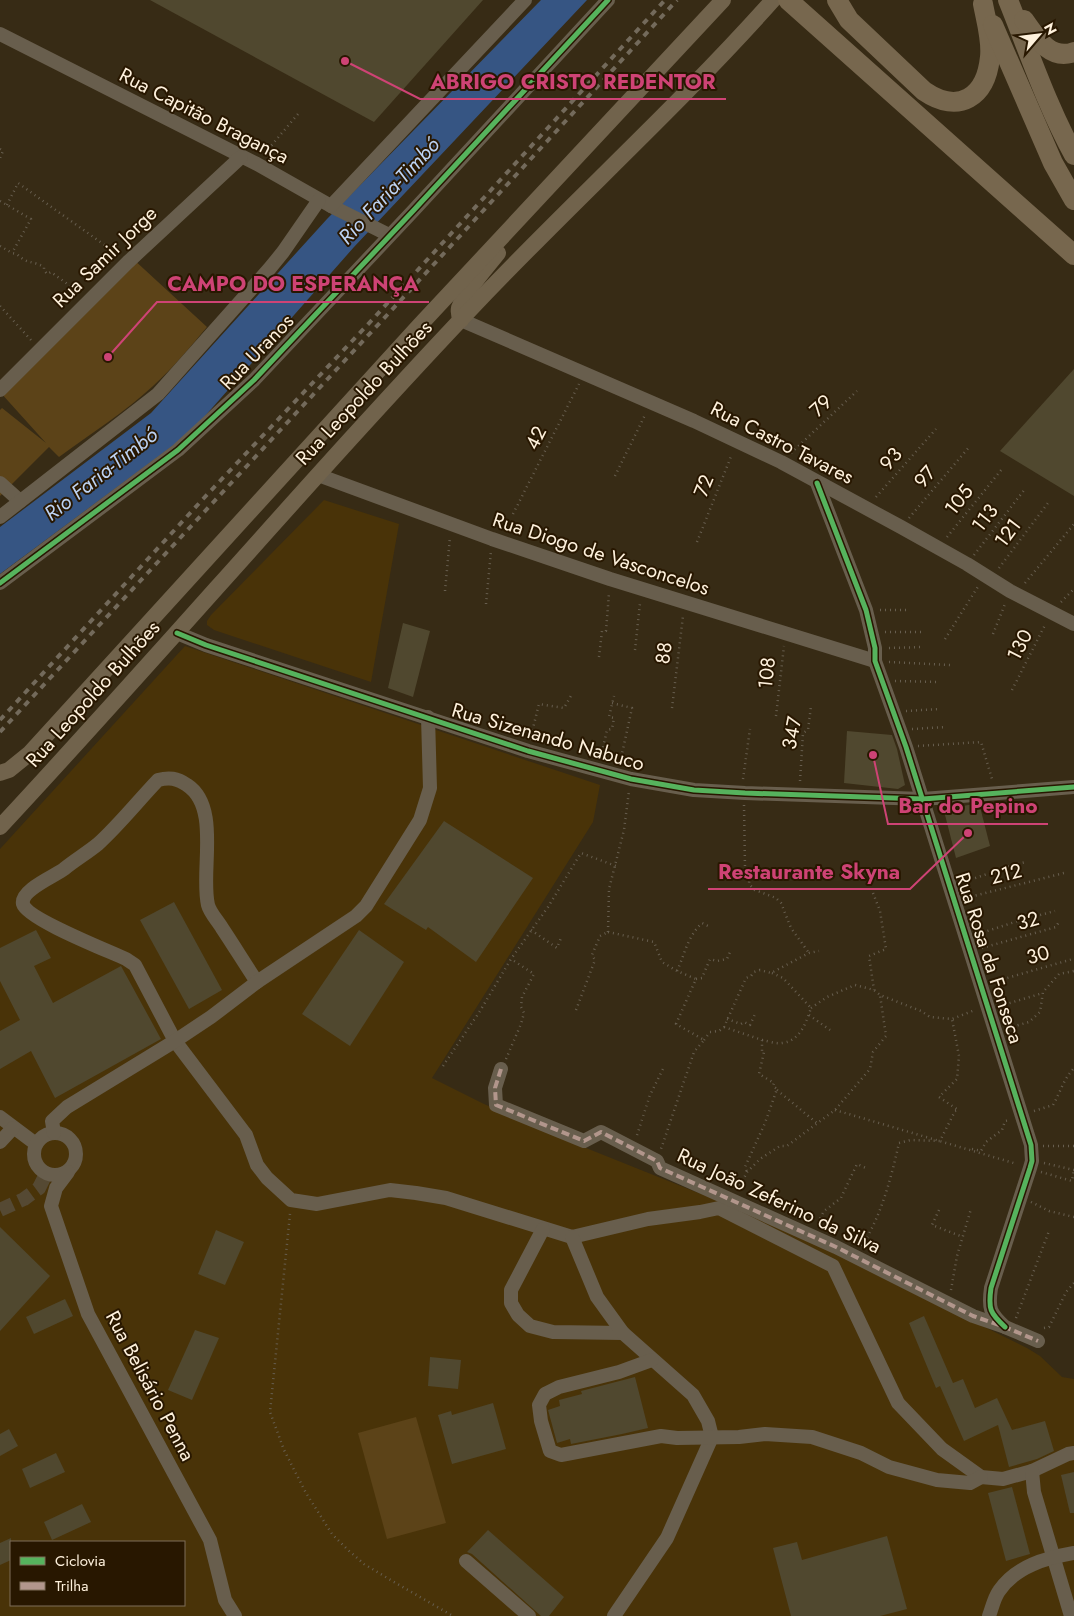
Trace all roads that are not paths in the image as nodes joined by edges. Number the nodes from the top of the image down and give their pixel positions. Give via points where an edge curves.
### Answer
1 (525, 0) edge
2 (608, 0) edge
3 (723, 0) edge
4 (773, 0) edge
5 (788, 0) edge
6 (837, 0) edge
7 (1009, 0) edge
8 (983, 2) edge
9 (0, 34) edge
10 (1074, 52) edge
11 (1074, 155) edge
12 (241, 156) junction
13 (1074, 200) edge
14 (329, 205) junction
15 (521, 214) junction
16 (389, 235) junction
17 (1074, 255) edge
18 (461, 320) junction
19 (0, 390) edge
20 (318, 474) junction
21 (0, 483) edge
22 (817, 483) junction
23 (20, 501) junction
24 (0, 517) edge
25 (0, 583) edge
26 (1074, 624) edge
27 (177, 633) junction
28 (875, 655) junction
29 (428, 717) junction
30 (0, 774) edge
31 (1074, 787) edge
32 (923, 799) junction
33 (0, 827) edge
34 (257, 982) junction
35 (174, 1041) junction
36 (501, 1069) road end
37 (66, 1107) junction
38 (0, 1117) edge
39 (13, 1128) junction
40 (54, 1133) junction
41 (71, 1140) junction
42 (0, 1142) edge
43 (36, 1144) junction
44 (68, 1172) junction
45 (543, 1229) junction
46 (572, 1236) junction
47 (1005, 1327) junction
48 (623, 1333) junction
49 (1038, 1341) road end
50 (652, 1360) junction
51 (712, 1438) junction
52 (1074, 1453) edge
53 (1032, 1471) junction
54 (981, 1477) junction
55 (1074, 1553) edge
56 (1053, 1557) junction
57 (466, 1561) dead end
58 (235, 1616) edge
59 (529, 1616) edge
60 (614, 1616) edge
61 (989, 1616) edge
62 (1071, 1616) edge

1 - 14 street
2 - 16 street, Rua Uranos
3 - 15 main road, Rua Leopoldo Bulhões
4 - 18 main road, Rua Leopoldo Bulhões
5 - 17 highway
6 - 8 highway via 849,20 917,85 935,99 947,102 961,102 971,97 986,79 990,56
7 - 10 highway via 1045,47 1057,54
7 - 11 highway
8 - 13 highway via 1053,162
9 - 12 street, Rua Capitão Bragança
12 - 14 street, Rua Capitão Bragança
12 - 19 street, Rua Samir Jorge via 128,262
14 - 16 street, Rua Capitão Bragança
14 - 23 street via 158,394
15 - 18 main road via 502,247 464,298 458,314
15 - 30 main road, Rua Leopoldo Bulhões via 30,754
16 - 25 street, Rua Uranos via 254,380 178,450
18 - 20 main road, Rua Leopoldo Bulhões
18 - 22 street, Rua Castro Tavares via 738,441
20 - 27 main road, Rua Leopoldo Bulhões
20 - 28 street, Rua Diogo de Vasconcelos via 451,526 610,579 785,633
21 - 23 street
22 - 26 street, Rua Castro Tavares via 901,526
22 - 28 street, Rua Rosa da Fonseca via 866,610
23 - 24 street
27 - 29 street, Rua Sizenando Nabuco
27 - 33 main road, Rua Leopoldo Bulhões
28 - 32 street, Rua Rosa da Fonseca
29 - 32 street, Rua Sizenando Nabuco via 598,771 694,790
29 - 34 street via 430,788 426,805 420,820 366,906
31 - 32 street, Rua Sizenando Nabuco
32 - 47 street, Rua Rosa da Fonseca via 1032,1145 1031,1165 989,1301 990,1311
34 - 35 street
34 - 35 street via 209,907 206,883 208,840 203,808 195,793 184,783 174,778 158,780 98,843 57,874 32,888 23,903 26,909 52,926 135,966
35 - 37 street
35 - 45 street via 246,1135 257,1164 267,1178 291,1200 317,1204 390,1190 446,1198
36 - 47 street, Rua João Zeferino da Silva via 495,1088 496,1105 584,1141 601,1132 657,1161 660,1168 855,1256 973,1316
37 - 40 street via 52,1121
37 - 41 street via 62,1126
38 - 39 street
39 - 42 street
39 - 43 street
40 - 41 street
40 - 43 street
41 - 44 street via 76,1160
43 - 44 street via 34,1158 41,1171 54,1176
44 - 58 street, Rua Belisário Penna via 56,1188 51,1206 88,1314 210,1540 225,1600
45 - 46 street
45 - 48 street via 510,1290 511,1303 518,1315 530,1326 553,1332
46 - 48 street via 597,1297
46 - 54 street via 719,1208 833,1266 898,1403 942,1449
47 - 49 street, Rua João Zeferino da Silva
48 - 50 street
50 - 51 street via 693,1395 708,1421
50 - 51 street via 545,1394 539,1405 550,1451 561,1455 660,1436
51 - 54 street via 765,1434 812,1437 861,1453 889,1467 937,1480 970,1484
51 - 60 street via 667,1538
52 - 53 street
53 - 54 street via 1003,1479
53 - 56 street via 1034,1492
55 - 56 street
56 - 61 street via 1021,1569 1007,1580 998,1592
56 - 62 street
57 - 59 street

